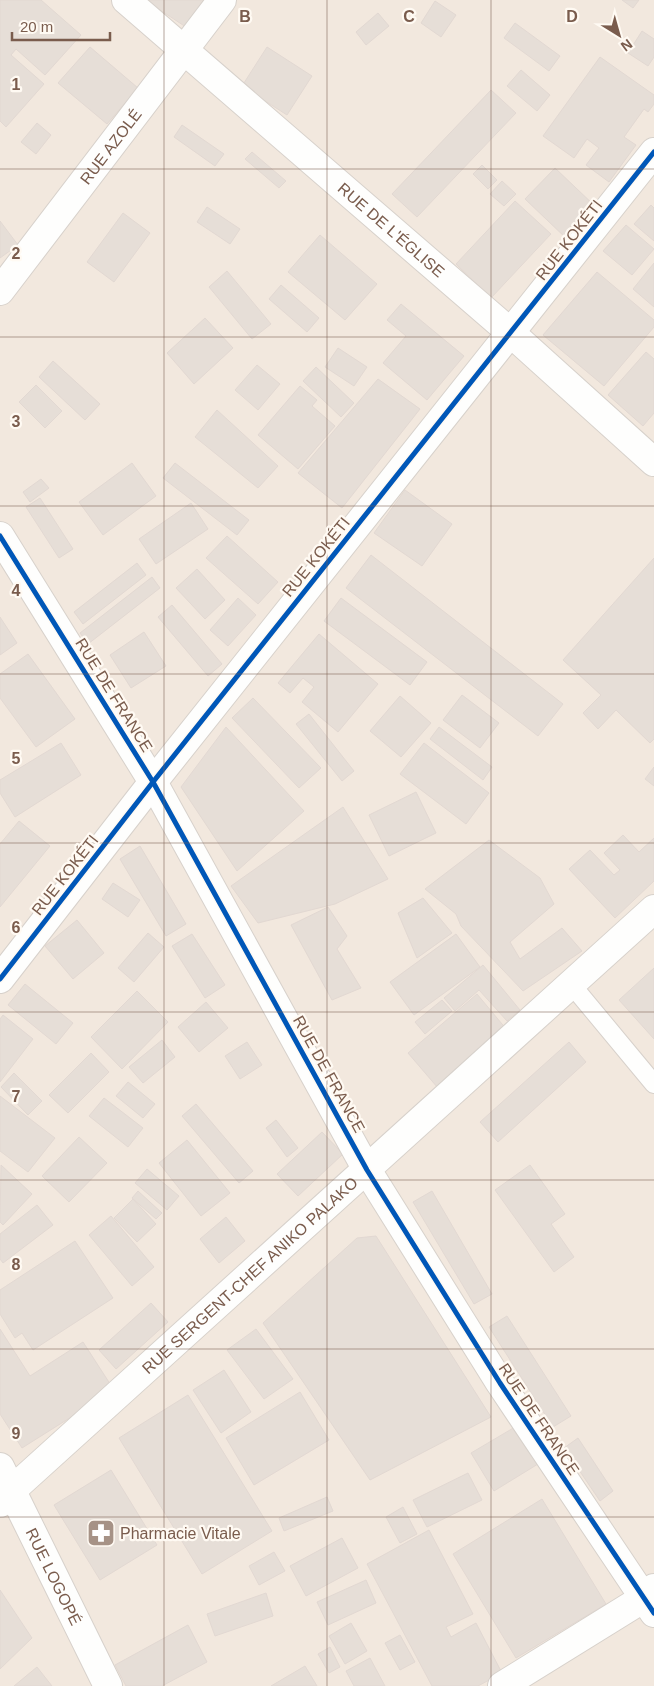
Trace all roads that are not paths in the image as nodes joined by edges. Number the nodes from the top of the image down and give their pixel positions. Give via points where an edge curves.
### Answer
1 (126, 0) edge
2 (222, 0) edge
3 (183, 51) junction
4 (654, 152) edge
5 (0, 291) edge
6 (511, 333) junction
7 (654, 462) edge
8 (0, 536) edge
9 (153, 782) junction
10 (654, 909) edge
11 (0, 979) edge
12 (571, 984) junction
13 (654, 1084) edge
14 (367, 1170) junction
15 (4, 1487) edge
16 (651, 1600) edge
17 (108, 1686) edge
18 (502, 1686) edge

1 - 3 street, RUE DE L'ÉGLISE
2 - 3 street, RUE AZOLÉ
3 - 5 street, RUE AZOLÉ
3 - 6 street, RUE DE L'ÉGLISE
4 - 6 street, RUE KOKÉTI
6 - 7 street, RUE DE L'ÉGLISE
6 - 9 street, RUE KOKÉTI
8 - 9 street, RUE DE FRANCE
9 - 11 street, RUE KOKÉTI
9 - 14 street, RUE DE FRANCE
10 - 12 street, RUE SERGENT-CHEF ANIKO PALAKO
12 - 13 lane
12 - 14 street, RUE SERGENT-CHEF ANIKO PALAKO
14 - 15 street, RUE SERGENT-CHEF ANIKO PALAKO
14 - 16 street, RUE DE FRANCE via 500,1383
15 - 17 street, RUE LOGOPÉ
16 - 18 street

